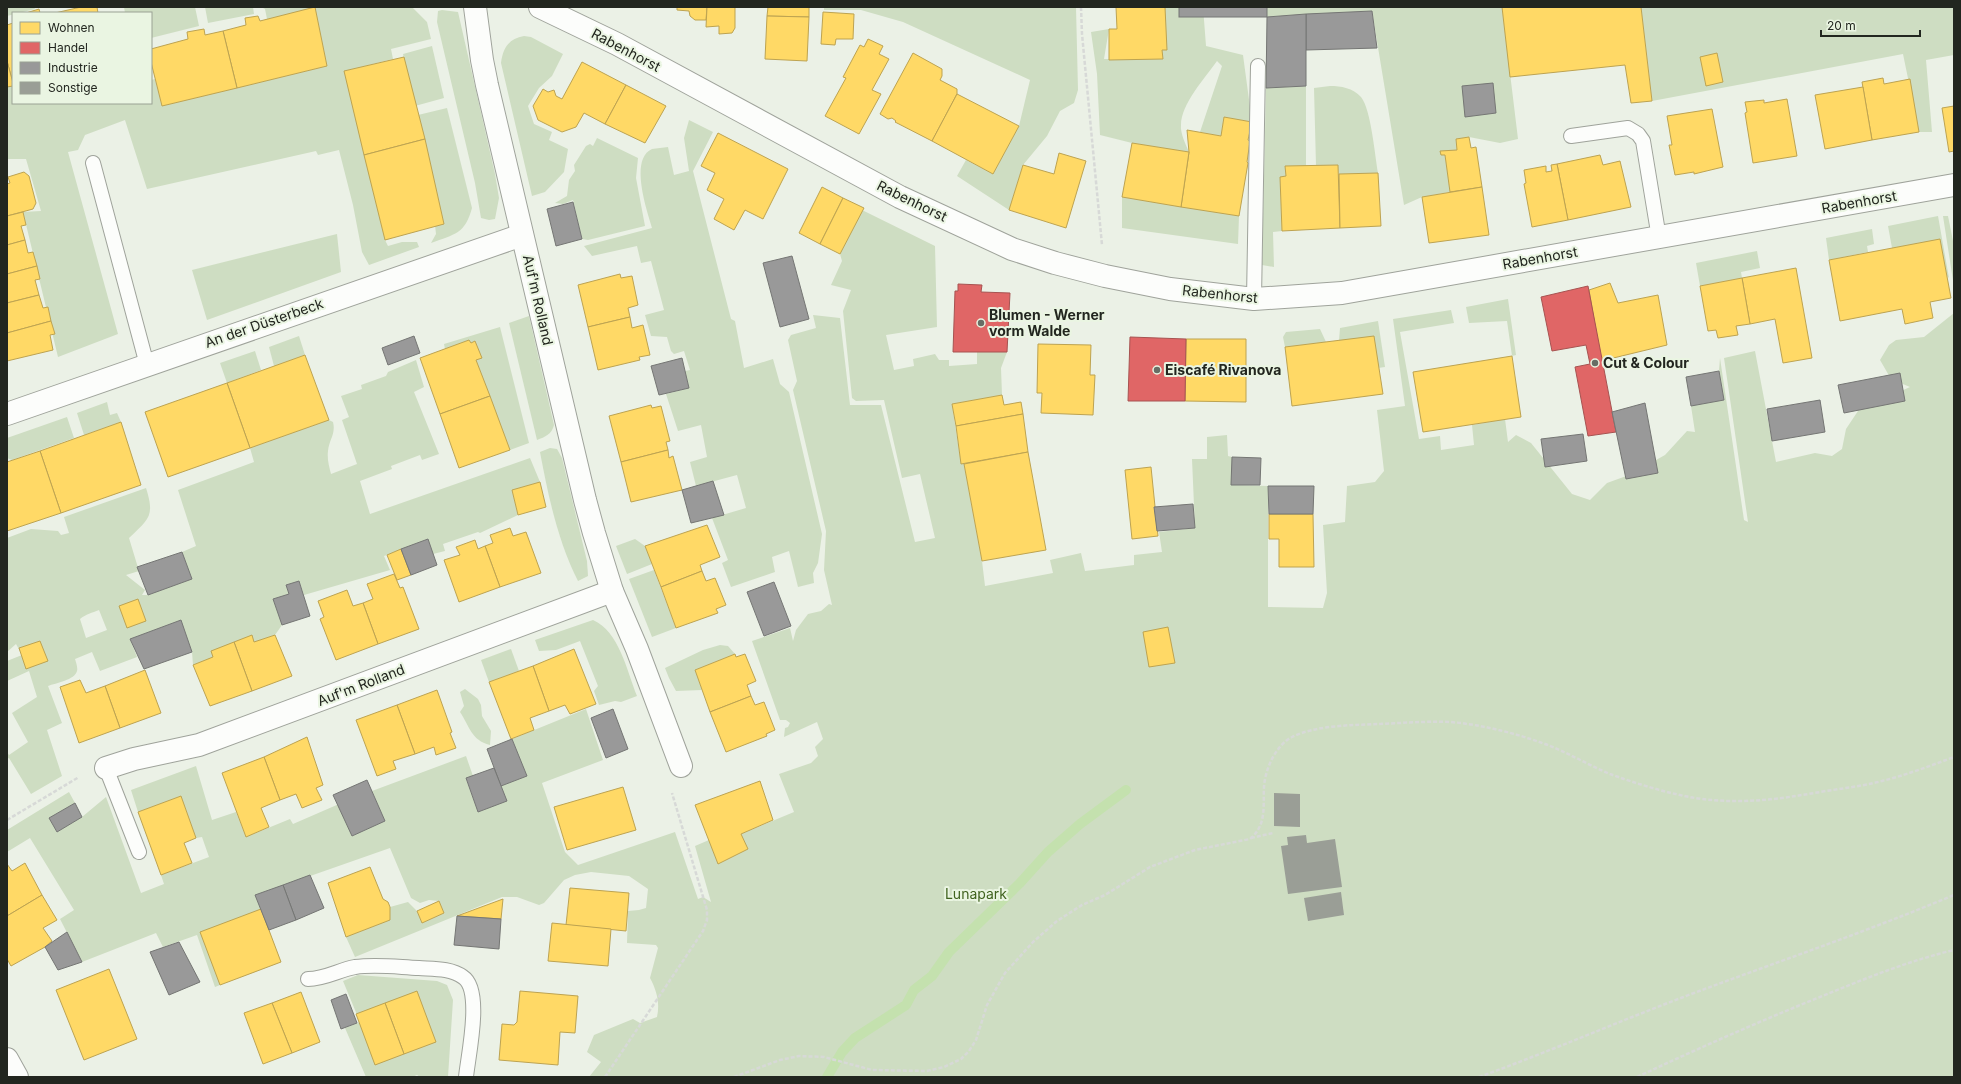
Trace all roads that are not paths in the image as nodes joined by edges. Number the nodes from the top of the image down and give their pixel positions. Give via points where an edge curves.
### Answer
1 (475, 7) edge
2 (540, 7) edge
3 (1258, 66) dead end
4 (1571, 136) dead end
5 (93, 163) dead end
6 (1954, 185) edge
7 (522, 234) junction
8 (1659, 238) junction
9 (1254, 299) junction
10 (147, 365) junction
11 (7, 414) edge
12 (612, 590) junction
13 (681, 766) road end
14 (106, 768) joint
15 (139, 852) dead end
16 (308, 979) dead end
17 (7, 1060) edge
18 (17, 1077) edge
19 (466, 1077) edge

1 - 7 street, Auf'm Rolland via 482,60
2 - 9 street, Rabenhorst via 617,44 900,197 1012,249 1055,264 1105,276 1170,289
3 - 9 lane
4 - 8 lane via 1628,128 1638,134 1643,141
5 - 10 lane
6 - 8 street, Rabenhorst
7 - 10 street, An der Düsterbeck
7 - 12 street, Auf'm Rolland via 585,500
8 - 9 street, Rabenhorst via 1342,293
10 - 11 street, An der Düsterbeck
12 - 13 street, Auf'm Rolland
12 - 14 street, Auf'm Rolland via 199,745 134,759
14 - 15 lane
16 - 19 lane via 329,976 350,968 375,965 445,970 465,977 474,1002
17 - 18 street

